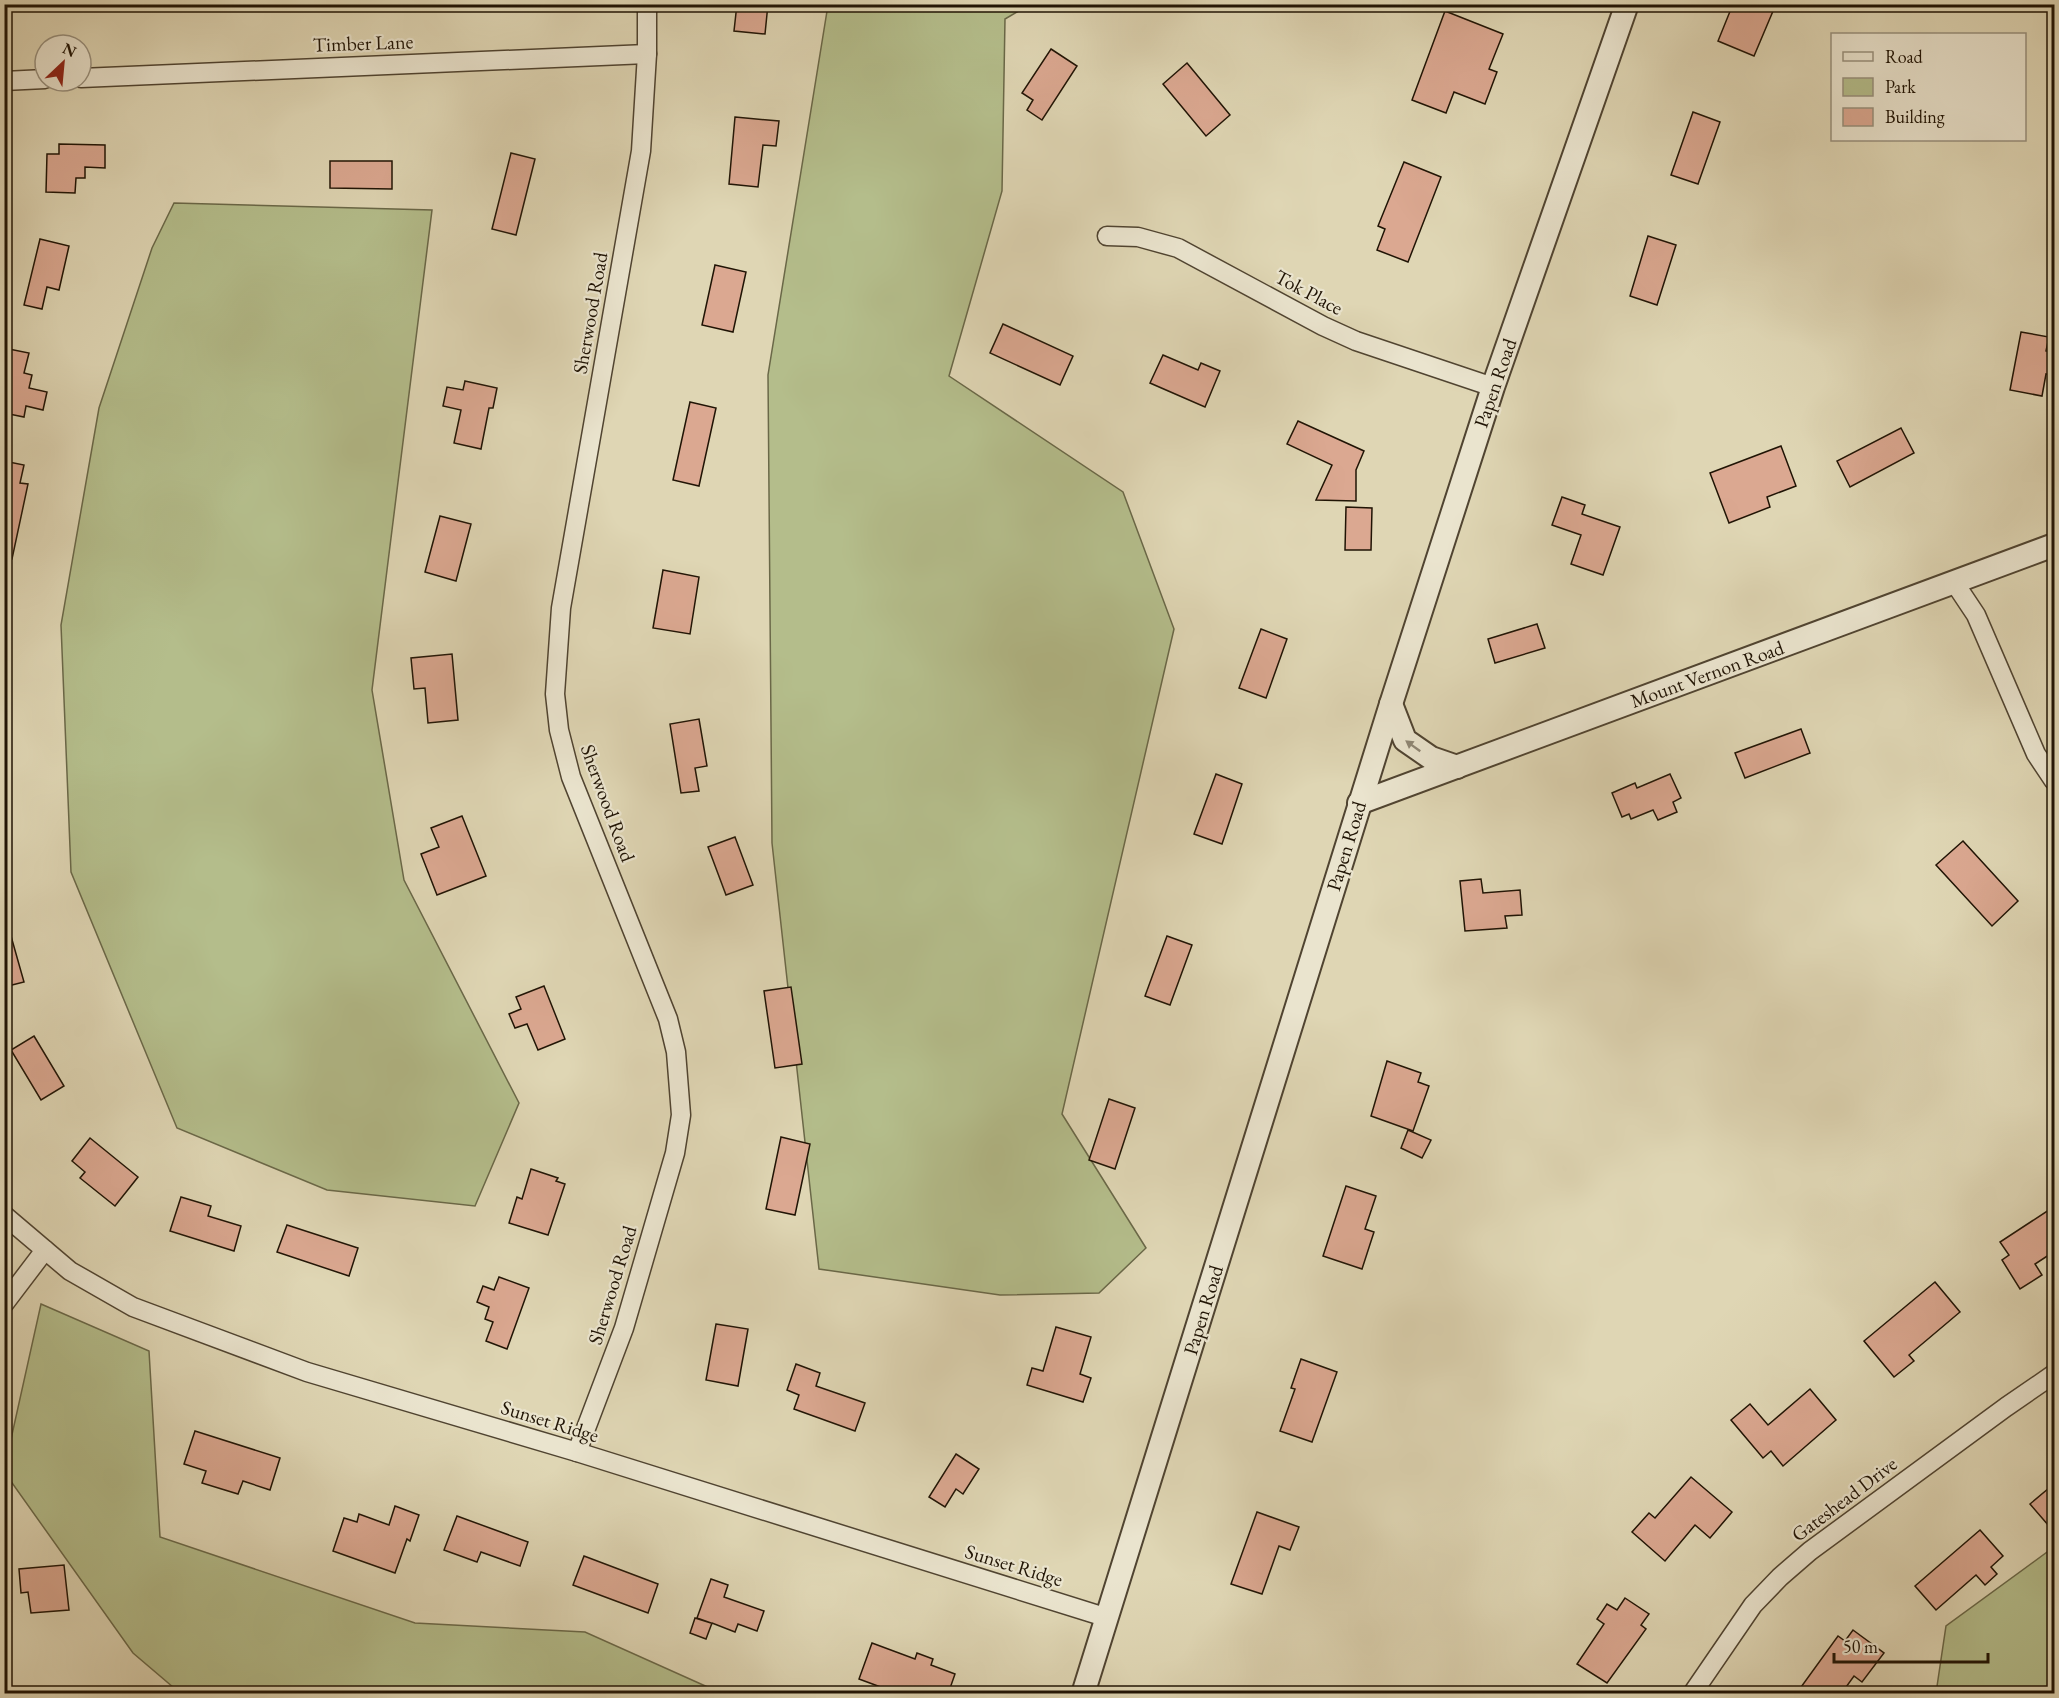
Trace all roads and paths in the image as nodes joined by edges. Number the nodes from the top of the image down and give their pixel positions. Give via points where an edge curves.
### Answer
1 (647, 4) edge
2 (1627, 4) edge
3 (647, 54) junction
4 (93, 77) edge
5 (33, 80) edge
6 (4, 81) edge
7 (1107, 236) dead end
8 (1493, 387) junction
9 (2055, 545) edge
10 (1954, 582) junction
11 (1391, 704) junction
12 (1457, 766) junction
13 (2055, 781) edge
14 (1359, 803) junction
15 (4, 1215) edge
16 (45, 1250) junction
17 (4, 1304) edge
18 (2055, 1374) edge
19 (577, 1452) junction
20 (1108, 1618) junction
21 (1083, 1694) edge
22 (1692, 1694) edge

1 - 3 street, Sherwood Road
2 - 8 street, Papen Road
3 - 4 street, Timber Lane
3 - 19 street, Sherwood Road via 641,151 561,608 555,694 571,777 668,1019 676,1052 681,1115 675,1153 624,1328
5 - 6 street
7 - 8 street, Tok Place via 1138,237 1178,248 1323,326
8 - 11 street, Papen Road
9 - 10 street, Mount Vernon Road
10 - 12 street, Mount Vernon Road
10 - 13 street via 1976,615 2036,754
12 -> 11 street via 1431,758 1405,740
11 - 14 street, Papen Road
12 - 14 street, Mount Vernon Road
14 - 20 street, Papen Road
15 - 16 street, Sunset Ridge
16 - 17 street
16 - 19 street, Sunset Ridge via 70,1271 133,1307 307,1372
18 - 22 street, Gateshead Drive via 1780,1577 1753,1605
19 - 20 street, Sunset Ridge
20 - 21 street, Papen Road

